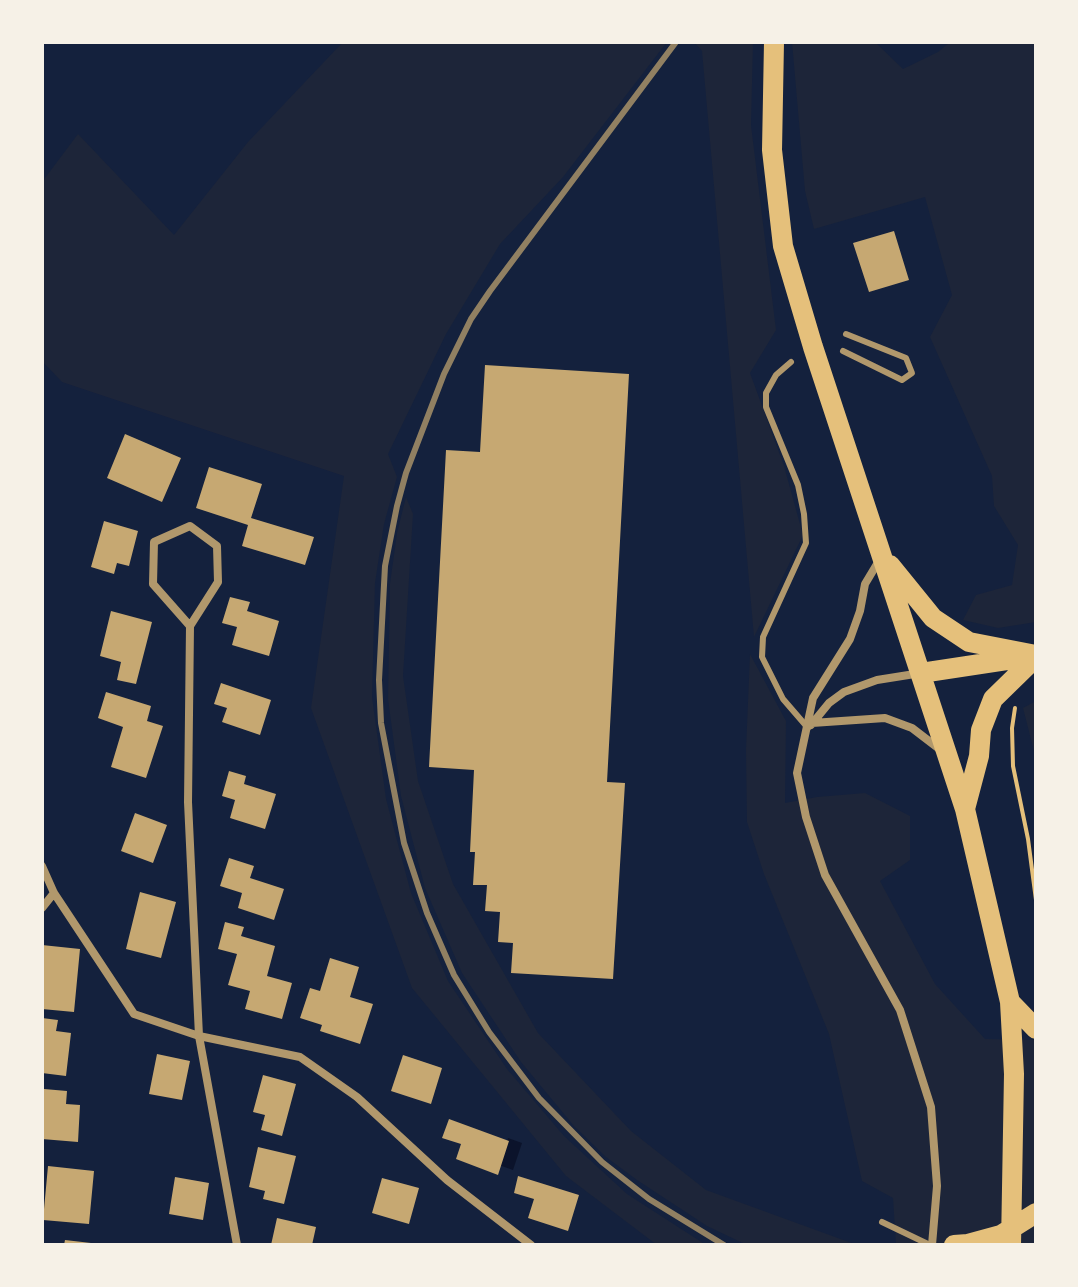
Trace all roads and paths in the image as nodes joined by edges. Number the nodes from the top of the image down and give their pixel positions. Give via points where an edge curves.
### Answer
1 (774, 42) edge
2 (846, 334) dead end
3 (843, 351) dead end
4 (791, 362) dead end
5 (882, 555) junction
6 (190, 626) junction
7 (1036, 656) edge
8 (921, 673) junction
9 (1016, 702) dead end
10 (810, 726) junction
11 (950, 757) junction
12 (965, 809) junction
13 (42, 866) edge
14 (54, 893) junction
15 (1036, 900) edge
16 (42, 908) edge
17 (1010, 1002) junction
18 (1036, 1029) edge
19 (199, 1036) junction
20 (1036, 1213) edge
21 (882, 1222) dead end
22 (968, 1244) edge
23 (237, 1245) edge
24 (531, 1245) edge
25 (931, 1245) edge
26 (954, 1245) edge
27 (1011, 1245) edge

1 - 5 main road via 772,150 783,246
2 - 3 lane via 906,358 912,373 902,380
4 - 10 lane via 766,393 766,407 798,485 806,543 763,637 762,657 783,699
5 - 7 main road via 933,618 969,642
5 - 8 main road
5 - 10 street via 865,584 850,639 813,698
6 - 6 street via 218,582 217,546 190,526 154,542 153,584
6 - 19 street via 188,802
7 - 8 main road
7 - 12 main road via 993,699
8 - 10 street via 844,692
8 - 11 main road
9 - 15 path via 1013,766
10 - 11 street via 885,718 912,728
10 - 25 street via 797,773 806,817 825,875 900,1010 931,1107 937,1186
11 - 12 main road
12 - 17 main road
13 - 14 street
14 - 16 street
14 - 19 street via 134,1014
17 - 18 main road
17 - 27 main road
19 - 23 street
19 - 24 street via 300,1057 357,1097 447,1180
20 - 22 main road via 1001,1235
21 - 25 lane
22 - 26 main road

